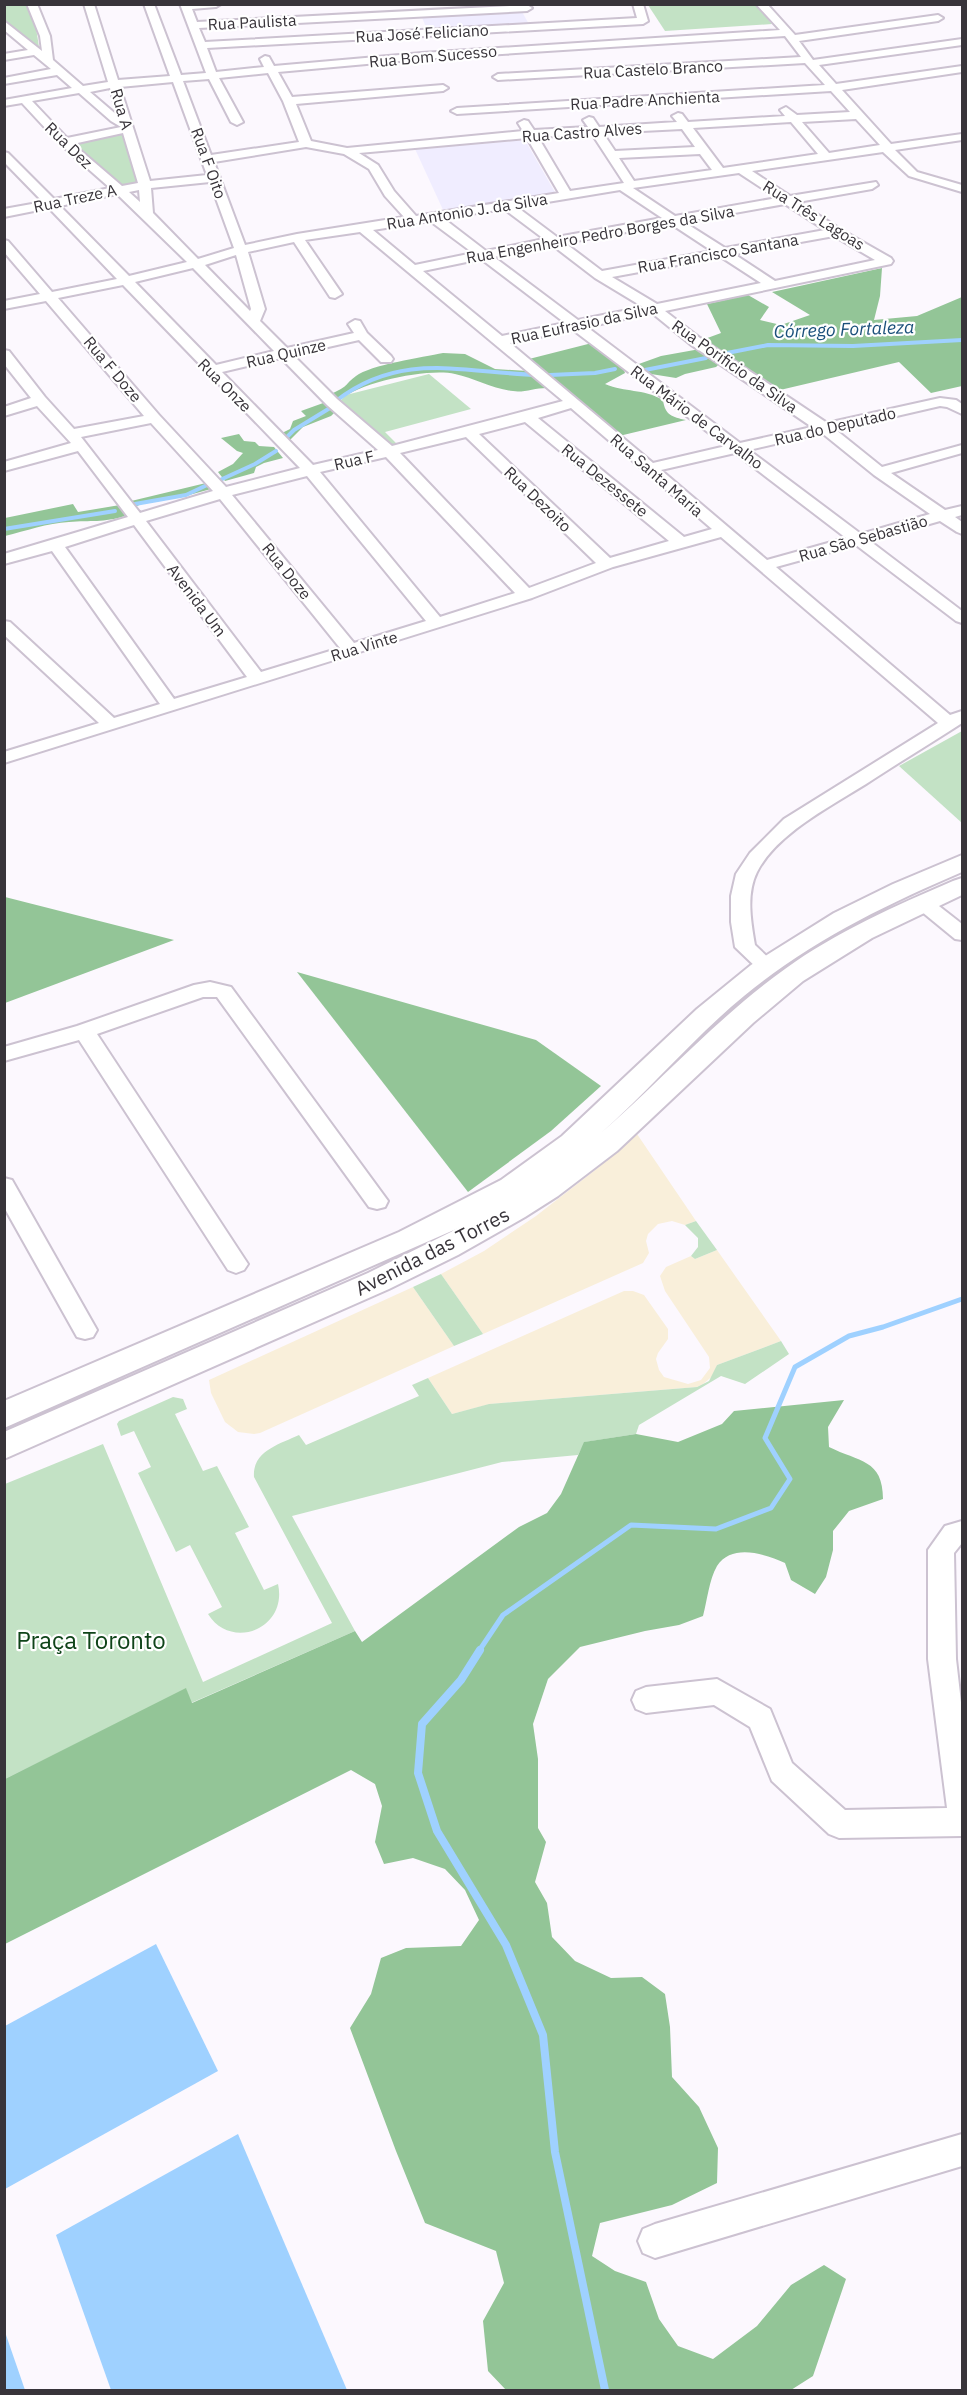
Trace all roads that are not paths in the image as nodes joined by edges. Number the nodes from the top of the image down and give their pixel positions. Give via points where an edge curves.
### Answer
1 (32, 4) edge
2 (89, 4) edge
3 (149, 4) edge
4 (216, 4) edge
5 (638, 4) edge
6 (761, 4) edge
7 (186, 5) edge
8 (526, 6) edge
9 (414, 9) edge
10 (928, 11) dead end
11 (290, 16) junction
12 (4, 24) edge
13 (193, 25) junction
14 (538, 27) junction
15 (472, 31) junction
16 (953, 31) edge
17 (425, 33) junction
18 (10, 35) edge
19 (790, 36) junction
20 (297, 40) junction
21 (200, 45) junction
22 (917, 48) junction
23 (485, 51) junction
24 (35, 52) junction
25 (263, 55) dead end
26 (868, 56) junction
27 (4, 57) edge
28 (48, 60) junction
29 (810, 62) junction
30 (963, 69) edge
31 (60, 71) junction
32 (271, 71) junction
33 (212, 75) junction
34 (177, 79) junction
35 (737, 79) junction
36 (4, 81) edge
37 (115, 84) junction
38 (658, 84) junction
39 (503, 85) junction
40 (833, 88) junction
41 (80, 89) junction
42 (571, 89) junction
43 (775, 92) junction
44 (24, 99) junction
45 (289, 101) junction
46 (4, 102) edge
47 (514, 107) junction
48 (455, 109) junction
49 (738, 109) junction
50 (859, 115) junction
51 (792, 118) junction
52 (237, 122) dead end
53 (684, 126) junction
54 (127, 127) junction
55 (596, 130) junction
56 (531, 134) junction
57 (963, 137) edge
58 (64, 142) junction
59 (306, 144) junction
60 (889, 148) junction
61 (701, 150) junction
62 (346, 152) junction
63 (4, 155) edge
64 (613, 155) junction
65 (826, 156) junction
66 (208, 159) junction
67 (741, 169) junction
68 (720, 172) junction
69 (214, 178) junction
70 (145, 185) junction
71 (626, 185) junction
72 (872, 185) dead end
73 (963, 189) edge
74 (117, 190) junction
75 (566, 194) junction
76 (787, 200) junction
77 (49, 204) junction
78 (507, 205) junction
79 (4, 213) edge
80 (147, 214) junction
81 (432, 216) junction
82 (412, 219) junction
83 (676, 220) junction
84 (363, 228) junction
85 (836, 231) junction
86 (297, 238) junction
87 (554, 241) junction
88 (7, 249) edge
89 (241, 250) junction
90 (724, 253) junction
91 (483, 255) junction
92 (887, 261) joint
93 (195, 264) junction
94 (413, 269) junction
95 (600, 275) junction
96 (125, 281) junction
97 (774, 286) junction
98 (335, 294) dead end
99 (50, 296) junction
100 (4, 305) edge
101 (654, 308) junction
102 (252, 323) junction
103 (575, 324) junction
104 (500, 340) junction
105 (4, 354) edge
106 (286, 354) junction
107 (386, 359) dead end
108 (211, 370) junction
109 (10, 371) edge
110 (40, 400) junction
111 (573, 403) junction
112 (957, 407) edge
113 (4, 412) edge
114 (528, 417) junction
115 (154, 418) junction
116 (824, 428) junction
117 (470, 433) junction
118 (77, 439) junction
119 (738, 448) junction
120 (963, 449) edge
121 (390, 452) junction
122 (4, 467) edge
123 (649, 468) junction
124 (310, 470) junction
125 (879, 472) junction
126 (224, 493) junction
127 (963, 510) edge
128 (941, 516) junction
129 (137, 521) junction
130 (963, 529) edge
131 (723, 531) junction
132 (859, 540) junction
133 (681, 543) junction
134 (57, 546) junction
135 (4, 559) edge
136 (607, 564) junction
137 (763, 566) junction
138 (526, 595) junction
139 (963, 618) edge
140 (436, 623) junction
141 (4, 626) edge
142 (351, 650) junction
143 (257, 679) junction
144 (170, 706) junction
145 (956, 719) edge
146 (112, 725) junction
147 (9, 752) edge
148 (963, 862) edge
149 (963, 886) edge
150 (922, 903) junction
151 (963, 934) edge
152 (766, 965) junction
153 (84, 1031) junction
154 (4, 1053) edge
155 (4, 1186) edge
156 (377, 1201) dead end
157 (236, 1264) dead end
158 (86, 1330) dead end
159 (4, 1415) edge
160 (4, 1446) edge
161 (963, 1532) edge
162 (646, 1700) dead end
163 (963, 1816) edge
164 (963, 1822) edge
165 (963, 2150) edge
166 (655, 2241) dead end

1 - 28 street via 45,36
2 - 37 street, Rua A
3 - 34 street, Rua F Oito
4 - 7 street
5 - 14 street, Rua José Feliciano via 643,21 587,19
6 - 19 street
7 - 13 street
8 - 9 street, Rua Paulista
8 - 14 street
9 - 11 street, Rua Paulista
9 - 17 street
10 - 16 street
11 - 13 street, Rua Paulista
11 - 20 street
12 - 18 street
13 - 21 street
14 - 15 street, Rua José Feliciano
15 - 17 street, Rua José Feliciano
15 - 23 street
16 - 22 street
16 - 22 street
17 - 20 street, Rua José Feliciano
18 - 24 street
19 - 23 street, Rua Bom Sucesso
19 - 26 street, Rua Bom Sucesso
19 - 29 street
20 - 21 street, Rua José Feliciano
21 - 33 street
22 - 26 street
22 - 26 street
22 - 26 street
22 - 30 street
23 - 32 street, Rua Bom Sucesso via 425,60
23 - 39 street
24 - 27 street
24 - 28 street
25 - 32 street
26 - 29 street, Rua Castelo Branco
26 - 40 street, Rua Padre Anchienta
28 - 31 street
29 - 35 street, Rua Castelo Branco
29 - 40 street
31 - 36 street
31 - 41 street
32 - 33 street, Rua Bom Sucesso
32 - 45 street
33 - 34 street, Rua Bom Sucesso
33 - 52 street
34 - 37 street, Rua Bom Sucesso
34 - 66 street, Rua F Oito
35 - 38 street, Rua Castelo Branco
35 - 43 street, Rua Padre Anchienta
35 - 49 street, Rua Padre Anchienta
37 - 41 street, Rua Bom Sucesso
37 - 54 street, Rua A
38 - 42 street, Rua Padre Anchienta
38 - 42 street, Rua Castelo Branco
38 - 49 street, Rua Padre Anchienta
38 - 53 street
39 - 42 street, Rua Castelo Branco
39 - 47 street
40 - 43 street, Rua Padre Anchienta
40 - 50 street
41 - 44 street, Rua Bom Sucesso
41 - 54 street
42 - 47 street, Rua Padre Anchienta
42 - 55 street
43 - 51 street
44 - 46 street, Rua Bom Sucesso
44 - 58 street, Rua Dez
45 - 48 street
45 - 59 street
47 - 48 street, Rua Padre Anchienta
47 - 56 street
48 - 56 street, Rua Castro Alves
48 - 62 street, Rua Castro Alves
49 - 51 street, Rua Castro Alves
49 - 53 street, Rua Castro Alves
50 - 51 street, Rua Castro Alves
50 - 60 street
51 - 65 street
53 - 55 street, Rua Castro Alves
53 - 61 street
54 - 58 street
54 - 70 street, Rua A
55 - 56 street, Rua Castro Alves
55 - 64 street
56 - 75 street
57 - 60 street, Rua Antonio J. da Silva
58 - 74 street, Rua Dez
59 - 62 street, Rua Castro Alves
59 - 66 street
60 - 65 street, Rua Antonio J. da Silva
60 - 73 street via 913,174
61 - 64 street
61 - 68 street
62 - 82 street via 374,167 388,193
63 - 77 street, Rua Onze
64 - 71 street
65 - 67 street, Rua Antonio J. da Silva
66 - 69 street, Rua F Oito
67 - 68 street, Rua Antonio J. da Silva
67 - 76 street, Rua Três Lagoas
68 - 71 street, Rua Antonio J. da Silva
69 - 70 street, Rua Treze A
69 - 89 street, Rua F Oito
70 - 74 street, Rua Treze A
70 - 80 street, Rua A
71 - 75 street, Rua Antonio J. da Silva
71 - 83 street
72 - 76 street, Rua Engenheiro Pedro Borges da Silva
74 - 77 street, Rua Treze A
74 - 80 street, Rua Dez
75 - 78 street, Rua Antonio J. da Silva
76 - 83 street, Rua Engenheiro Pedro Borges da Silva
76 - 85 street, Rua Três Lagoas
77 - 79 street, Rua Treze A
77 - 96 street, Rua Onze
78 - 81 street, Rua Antonio J. da Silva
78 - 87 street, Rua Porificio da Silva
80 - 93 street, Rua Dez
81 - 82 street, Rua Antonio J. da Silva
81 - 91 street, Rua Mário de Carvalho
82 - 84 street, Rua Antonio J. da Silva
83 - 87 street, Rua Engenheiro Pedro Borges da Silva
83 - 90 street
84 - 86 street, Rua Antonio J. da Silva
84 - 94 street, Rua Santa Maria
85 - 90 street, Rua Francisco Santana
85 - 92 street, Rua Três Lagoas
86 - 89 street, Rua Antonio J. da Silva
86 - 98 street
87 - 91 street, Rua Engenheiro Pedro Borges da Silva
87 - 95 street, Rua Porificio da Silva
88 - 99 street, Rua F Doze
89 - 93 street, Rua Antonio J. da Silva
89 - 102 street, Rua F Oito via 258,309
90 - 95 street, Rua Francisco Santana
90 - 97 street
91 - 94 street, Rua Engenheiro Pedro Borges da Silva
91 - 103 street, Rua Mário de Carvalho
92 - 97 street, Rua Eufrasio da Silva
93 - 96 street, Rua Antonio J. da Silva
93 - 102 street, Rua Dez
94 - 104 street, Rua Santa Maria
95 - 101 street, Rua Porificio da Silva
96 - 99 street, Rua Antonio J. da Silva
96 - 108 street, Rua Onze
97 - 101 street, Rua Eufrasio da Silva
99 - 100 street
99 - 115 street, Rua F Doze
101 - 103 street, Rua Eufrasio da Silva
101 - 116 street, Rua Porificio da Silva via 695,341
102 - 106 street, Rua Dez
103 - 104 street, Rua Eufrasio da Silva
103 - 119 street, Rua Mário de Carvalho
104 - 111 street, Rua Santa Maria
105 - 109 street, Avenida Um
106 - 107 street, Rua Quinze via 358,330
106 - 108 street, Rua Quinze
106 - 121 street, Rua Dez via 332,402
108 - 124 street, Rua Onze
109 - 110 street, Avenida Um
110 - 113 street
110 - 118 street, Avenida Um
111 - 114 street, Rua F
111 - 123 street, Rua Santa Maria
112 - 116 street, Rua do Deputado via 940,402
114 - 117 street, Rua F
114 - 133 street, Rua Dezessete
115 - 118 street
115 - 126 street, Rua F Doze
116 - 119 street, Rua do Deputado
116 - 125 street, Rua Porificio da Silva
117 - 121 street, Rua F
117 - 136 street, Rua Dezoito
118 - 122 street
118 - 129 street, Avenida Um
119 - 123 street, Rua do Deputado
119 - 132 street, Rua Mário de Carvalho
120 - 125 street
121 - 124 street, Rua F
121 - 138 street, Rua Dez
123 - 131 street, Rua Santa Maria
124 - 126 street, Rua F
124 - 140 street, Rua Onze
125 - 128 street, Rua Porificio da Silva
126 - 129 street, Rua F
126 - 142 street, Rua Doze
127 - 128 street, Rua São Sebastião
128 - 130 street, Rua Porificio da Silva
128 - 132 street, Rua São Sebastião
129 - 134 street, Rua F
129 - 143 street, Avenida Um
131 - 133 street, Rua Vinte
131 - 137 street, Rua Santa Maria
132 - 137 street, Rua São Sebastião
132 - 139 street, Rua Mário de Carvalho
133 - 136 street, Rua Vinte
134 - 135 street, Rua F
134 - 144 street
136 - 138 street, Rua Vinte
137 - 145 street, Rua Santa Maria
138 - 140 street, Rua Vinte
140 - 142 street, Rua Vinte
141 - 146 street
142 - 143 street, Rua Vinte
143 - 144 street, Rua Vinte
144 - 146 street, Rua Vinte
145 - 152 street via 791,823 757,857 746,874 741,922 746,947
146 - 147 street, Rua Vinte
148 - 152 main road, Avenida das Torres via 867,904
149 - 150 main road, Avenida das Torres
150 - 151 street
150 - 160 main road, Avenida das Torres via 886,919 782,984 604,1146 549,1188 466,1239
152 - 159 main road, Avenida das Torres via 696,1025 589,1130 510,1187 405,1240
153 - 154 street
153 - 156 street via 201,990 218,989 229,997
153 - 157 street
155 - 158 street
161 - 163 street via 954,1534 940,1550 942,1659
162 - 164 street via 717,1692 760,1718 782,1772 839,1824
165 - 166 street

